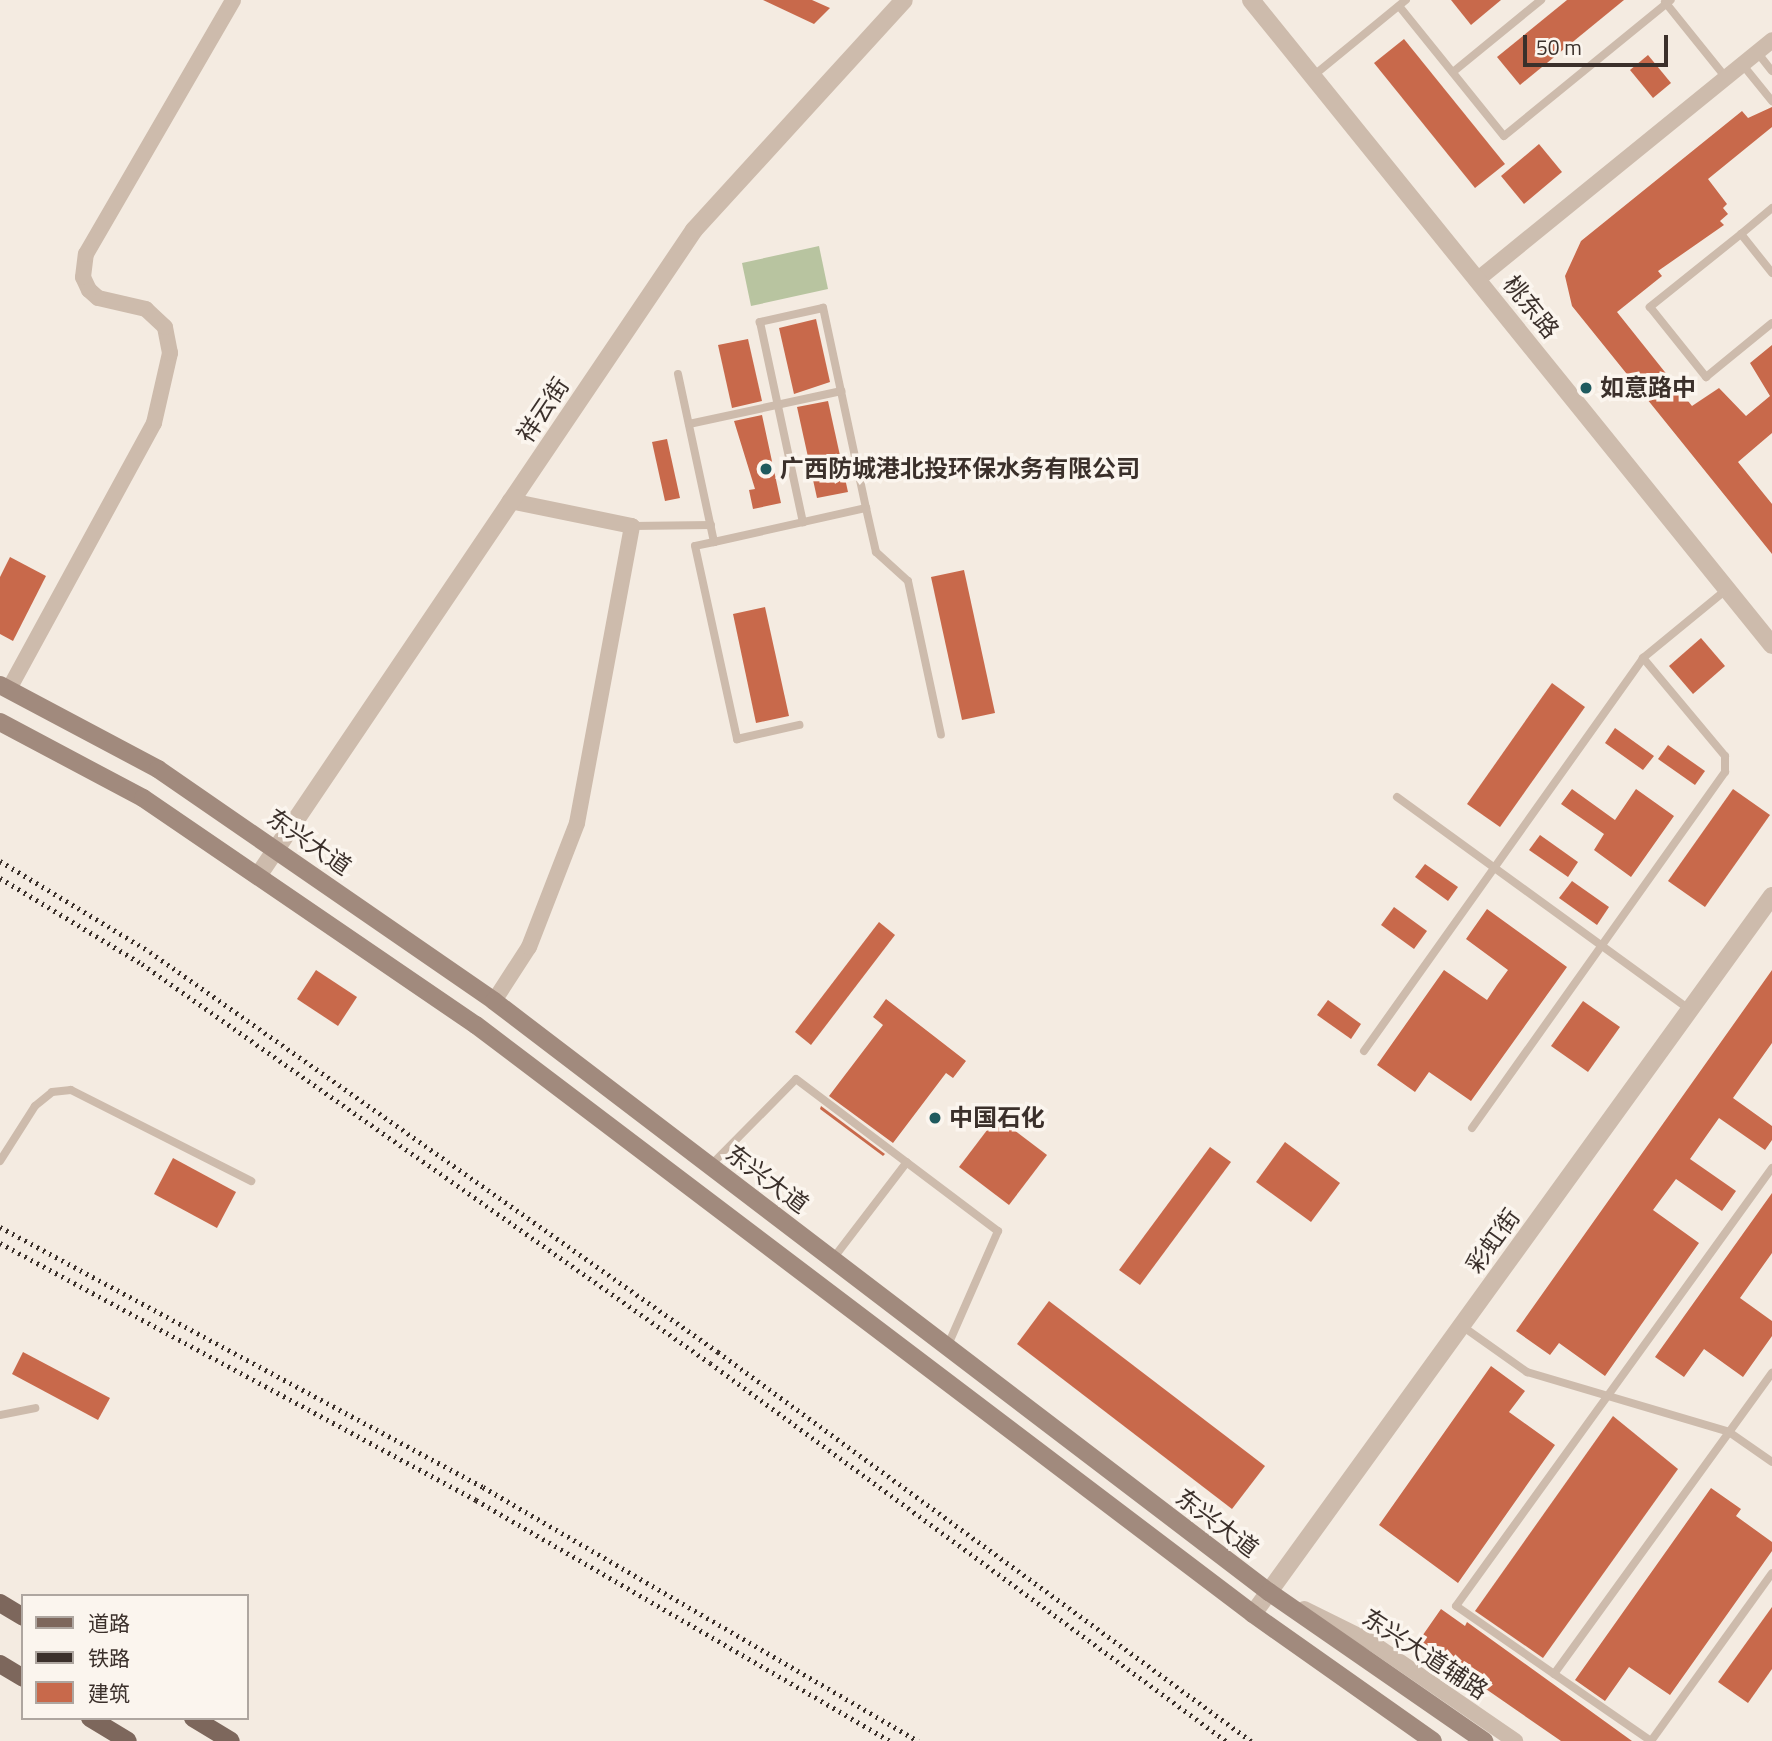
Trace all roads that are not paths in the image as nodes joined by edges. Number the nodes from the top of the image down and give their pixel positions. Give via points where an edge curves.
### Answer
1 (233, 0) edge
2 (904, 0) edge
3 (1251, 0) edge
4 (1541, 0) edge
5 (1667, 1) edge
6 (1403, 3) edge
7 (1772, 40) edge
8 (1757, 52) junction
9 (1742, 64) junction
10 (1772, 71) edge
11 (1452, 72) junction
12 (1313, 76) junction
13 (1726, 78) junction
14 (1772, 101) edge
15 (1772, 208) edge
16 (1741, 234) junction
17 (1772, 273) edge
18 (1477, 280) junction
19 (1772, 323) edge
20 (678, 374) dead end
21 (841, 391) junction
22 (778, 405) junction
23 (689, 425) junction
24 (510, 501) junction
25 (866, 508) junction
26 (803, 522) junction
27 (710, 525) junction
28 (632, 526) junction
29 (714, 542) junction
30 (1727, 589) junction
31 (1772, 645) edge
32 (1643, 658) junction
33 (4, 687) edge
34 (0, 722) edge
35 (799, 725) dead end
36 (941, 735) dead end
37 (1397, 797) dead end
38 (276, 848) junction
39 (1494, 867) junction
40 (258, 876) junction
41 (1772, 896) edge
42 (1602, 946) junction
43 (494, 1001) junction
44 (1690, 1010) junction
45 (1364, 1051) dead end
46 (1472, 1128) dead end
47 (0, 1161) edge
48 (907, 1162) junction
49 (710, 1166) junction
50 (1772, 1168) edge
51 (251, 1181) dead end
52 (832, 1260) junction
53 (1462, 1326) junction
54 (947, 1347) junction
55 (1772, 1373) edge
56 (1606, 1398) junction
57 (35, 1408) dead end
58 (0, 1415) edge
59 (1730, 1432) junction
60 (1772, 1462) edge
61 (1772, 1573) edge
62 (1269, 1592) junction
63 (0, 1603) edge
64 (1253, 1614) junction
65 (21, 1616) edge
66 (0, 1664) edge
67 (1554, 1674) junction
68 (21, 1677) edge
69 (1445, 1693) junction
70 (93, 1720) edge
71 (196, 1720) edge
72 (1464, 1727) junction
73 (128, 1741) edge
74 (231, 1741) edge
75 (1433, 1741) edge
76 (1484, 1741) edge
77 (1515, 1741) edge
78 (1651, 1741) edge

1 - 33 street via 86,254 83,277 89,290 97,298 146,309 165,327 170,353 154,423
2 - 24 street, 祥云街 via 694,230
3 - 12 street, 桃东路
4 - 11 lane
5 - 11 lane via 1504,136
5 - 13 lane
6 - 11 lane
6 - 12 lane
7 - 8 street
8 - 9 street
8 - 10 lane
9 - 13 street
9 - 14 lane
12 - 18 street, 桃东路
13 - 18 street
15 - 16 lane
16 - 17 lane
16 - 19 lane via 1650,307 1706,377
18 - 30 street, 桃东路
20 - 23 lane
21 - 22 lane
21 - 22 lane via 823,308 760,322
21 - 25 lane
22 - 23 lane
22 - 26 lane
23 - 27 lane
24 - 28 street
24 - 38 street, 祥云街
25 - 26 lane
25 - 36 lane via 876,552 908,581
26 - 29 lane
27 - 28 lane
27 - 29 lane
28 - 43 street via 578,823 529,947
29 - 35 lane via 695,546 737,739
30 - 31 street, 桃东路
30 - 32 lane
32 - 39 lane
32 - 42 lane via 1725,756 1725,772
33 - 38 main road, 东兴大道 via 158,769
34 - 40 main road, 东兴大道 via 143,797
37 - 39 lane
38 - 40 street, 祥云街
38 - 43 main road, 东兴大道
39 - 42 lane
39 - 45 lane
40 - 64 main road, 东兴大道 via 476,1025
41 - 44 street, 彩虹街
42 - 44 lane
42 - 46 lane
43 - 49 main road, 东兴大道
44 - 53 street, 彩虹街
47 - 51 lane via 35,1105 52,1092 71,1090
48 - 49 lane via 796,1079
48 - 52 lane
48 - 54 lane via 998,1231
49 - 52 main road, 东兴大道
50 - 56 lane
52 - 54 main road, 东兴大道
53 - 56 lane via 1527,1372
53 - 62 street, 彩虹街
54 - 62 main road, 东兴大道
55 - 59 lane
56 - 59 lane
56 - 67 lane via 1455,1606
57 - 58 lane
59 - 60 lane
59 - 67 lane
61 - 78 lane
62 - 64 street, 彩虹街
62 - 69 street, 东兴大道辅路 via 1371,1642
62 - 72 main road, 东兴大道
63 - 65 main road
64 - 75 main road, 东兴大道
66 - 68 main road
67 - 78 lane
69 - 72 street
69 - 77 street, 东兴大道辅路
70 - 73 main road
71 - 74 main road
72 - 76 main road, 东兴大道

